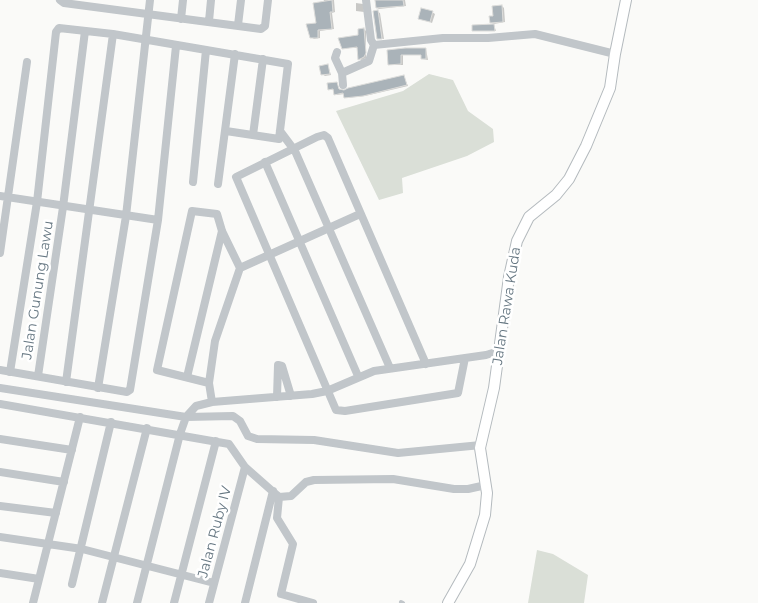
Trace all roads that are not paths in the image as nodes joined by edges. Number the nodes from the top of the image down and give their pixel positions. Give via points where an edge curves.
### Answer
1 (60, 0) edge
2 (150, 0) edge
3 (183, 0) edge
4 (211, 0) edge
5 (241, 0) edge
6 (268, 0) edge
7 (366, 0) edge
8 (626, 0) edge
9 (149, 15) junction
10 (180, 19) junction
11 (209, 21) junction
12 (238, 25) junction
13 (85, 31) junction
14 (113, 34) junction
15 (147, 40) junction
16 (374, 45) junction
17 (176, 46) junction
18 (206, 50) junction
19 (337, 52) dead end
20 (235, 54) junction
21 (614, 54) junction
22 (263, 59) junction
23 (27, 62) dead end
24 (342, 73) junction
25 (343, 84) dead end
26 (226, 131) junction
27 (280, 131) junction
28 (253, 135) junction
29 (294, 147) junction
30 (265, 162) junction
31 (193, 182) dead end
32 (218, 184) dead end
33 (0, 196) edge
34 (9, 197) junction
35 (37, 202) junction
36 (63, 207) junction
37 (91, 211) junction
38 (360, 214) junction
39 (126, 216) junction
40 (158, 220) junction
41 (329, 227) junction
42 (222, 231) junction
43 (299, 242) junction
44 (0, 253) edge
45 (269, 254) junction
46 (240, 268) junction
47 (498, 351) junction
48 (465, 358) junction
49 (426, 364) junction
50 (390, 368) junction
51 (0, 370) edge
52 (10, 372) junction
53 (38, 376) junction
54 (358, 376) junction
55 (187, 377) junction
56 (66, 382) junction
57 (209, 382) junction
58 (0, 388) edge
59 (98, 388) junction
60 (327, 391) junction
61 (291, 396) junction
62 (277, 398) junction
63 (212, 402) junction
64 (0, 404) edge
65 (80, 417) junction
66 (186, 417) junction
67 (110, 422) junction
68 (146, 428) junction
69 (180, 434) junction
70 (0, 439) edge
71 (216, 441) junction
72 (481, 445) junction
73 (72, 450) junction
74 (245, 467) junction
75 (0, 472) edge
76 (64, 482) junction
77 (486, 485) junction
78 (276, 494) junction
79 (0, 506) edge
80 (56, 514) junction
81 (0, 536) edge
82 (49, 544) junction
83 (82, 549) junction
84 (114, 558) junction
85 (146, 566) junction
86 (0, 573) edge
87 (182, 575) junction
88 (39, 579) junction
89 (214, 583) junction
90 (72, 584) dead end
91 (33, 603) edge
92 (102, 603) edge
93 (137, 603) edge
94 (174, 603) edge
95 (209, 603) edge
96 (245, 603) edge
97 (313, 603) edge
98 (448, 603) edge

1 - 9 street
2 - 9 street
3 - 10 street
4 - 11 street
5 - 12 street
6 - 12 street via 263,29
7 - 16 street
8 - 21 street, Jalan Rawa Kuda
9 - 10 street
9 - 15 street
10 - 11 street
11 - 12 street
13 - 14 street
13 - 35 street via 63,28 56,32
13 - 36 street, Jalan Gunung Lawu
14 - 15 street
14 - 37 street
15 - 17 street
15 - 39 street
16 - 21 street via 535,34
16 - 24 street via 369,61
17 - 18 street
17 - 40 street
18 - 20 street
18 - 31 street
19 - 24 street via 335,58
20 - 22 street
20 - 26 street
21 - 47 street, Jalan Rawa Kuda via 610,88 569,179 529,217 517,241
22 - 27 street via 288,64
22 - 28 street
23 - 34 street
24 - 25 street
26 - 28 street
26 - 32 street
27 - 28 street via 276,140
27 - 29 street
29 - 30 street
29 - 38 street via 324,135 328,138
29 - 41 street
30 - 43 street
30 - 45 street via 239,174 236,179
33 - 34 street
34 - 35 street
34 - 44 street
35 - 36 street
35 - 52 street
36 - 37 street
36 - 53 street, Jalan Gunung Lawu
37 - 39 street
37 - 56 street
38 - 41 street
38 - 49 street
39 - 40 street
39 - 59 street
40 - 59 street via 130,390
41 - 43 street
41 - 50 street
42 - 46 street
42 - 55 street
42 - 55 street via 217,214 192,211 156,368
43 - 45 street
43 - 54 street
45 - 46 street
45 - 60 street
46 - 57 street via 216,332
47 - 48 street
47 - 72 street, Jalan Rawa Kuda via 494,388
48 - 49 street
48 - 60 street via 460,390 454,394 341,411 336,410
49 - 50 street
50 - 54 street
51 - 52 street
52 - 53 street
53 - 56 street
54 - 60 street
55 - 57 street
56 - 59 street
57 - 63 street
58 - 66 street
60 - 61 street
61 - 62 street
61 - 62 street via 282,366 278,365
62 - 63 street
63 - 66 street via 196,406
64 - 65 street
65 - 67 street
65 - 73 street
66 - 69 street
66 - 72 street via 237,418 248,436 257,439 314,440 398,453
67 - 68 street
67 - 83 street
68 - 69 street
68 - 84 street
69 - 71 street
69 - 85 street
70 - 73 street
71 - 74 street via 229,444
71 - 87 street
72 - 77 street, Jalan Rawa Kuda
73 - 76 street
74 - 78 street
74 - 89 street, Jalan Ruby IV
75 - 76 street
76 - 80 street
77 - 78 street via 454,489 393,479 314,480 306,482 291,496
77 - 98 street, Jalan Rawa Kuda via 485,515 476,546 470,564
78 - 96 street
78 - 97 street via 277,518 293,544 281,594
79 - 80 street
80 - 82 street
81 - 82 street
82 - 83 street
82 - 88 street
83 - 84 street
83 - 90 street
84 - 85 street
84 - 92 street
85 - 87 street
85 - 93 street
86 - 88 street
87 - 89 street
87 - 94 street
88 - 91 street
89 - 95 street, Jalan Ruby IV

